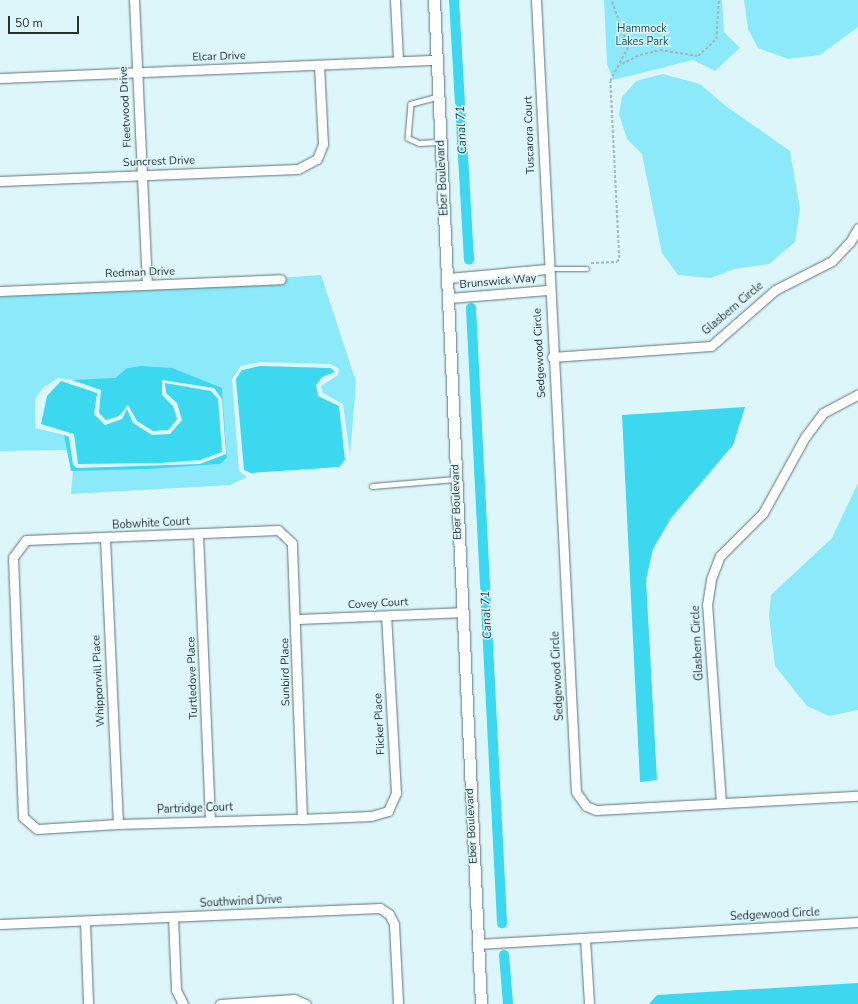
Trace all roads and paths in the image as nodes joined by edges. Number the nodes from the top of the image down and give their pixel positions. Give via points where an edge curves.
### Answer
1 (134, 0) edge
2 (395, 0) edge
3 (434, 0) edge
4 (536, 0) edge
5 (611, 0) edge
6 (719, 0) edge
7 (398, 60) junction
8 (438, 60) junction
9 (319, 66) junction
10 (620, 66) junction
11 (136, 72) junction
12 (0, 78) edge
13 (440, 96) junction
14 (442, 142) junction
15 (142, 174) junction
16 (0, 181) edge
17 (858, 228) edge
18 (589, 263) dead end
19 (547, 269) junction
20 (587, 269) dead end
21 (448, 278) junction
22 (281, 279) dead end
23 (147, 285) junction
24 (548, 290) junction
25 (0, 291) edge
26 (449, 298) junction
27 (552, 357) junction
28 (858, 394) edge
29 (456, 478) junction
30 (372, 486) dead end
31 (278, 530) joint
32 (198, 534) junction
33 (105, 538) junction
34 (461, 612) junction
35 (386, 616) junction
36 (297, 619) junction
37 (858, 796) edge
38 (720, 803) junction
39 (372, 816) joint
40 (23, 817) joint
41 (302, 819) junction
42 (210, 821) junction
43 (118, 824) junction
44 (173, 917) junction
45 (85, 921) junction
46 (858, 922) edge
47 (0, 924) edge
48 (585, 938) junction
49 (477, 944) junction
50 (88, 1004) edge
51 (183, 1004) edge
52 (220, 1004) edge
53 (306, 1004) edge
54 (398, 1004) edge
55 (481, 1004) edge
56 (589, 1004) edge

1 - 11 street, Fleetwood Drive
2 - 7 street
3 - 8 street, Eber Boulevard
4 - 19 street, Tuscarora Court
5 - 10 path via 628,47
6 - 10 path via 716,39 698,56 660,50 640,54
7 - 8 street, Elcar Drive
7 - 9 street, Elcar Drive
8 - 13 street, Eber Boulevard
9 - 11 street, Elcar Drive
9 - 15 street, Suncrest Drive via 323,144 317,159 298,169
10 - 18 path via 610,80 619,258 617,262
11 - 12 street, Elcar Drive
11 - 15 street, Fleetwood Drive
13 - 14 street, Eber Boulevard
13 - 14 lane via 411,104 408,138 419,143
14 - 21 street, Eber Boulevard
15 - 16 street, Suncrest Drive
15 - 23 street, Fleetwood Drive
17 - 27 street, Glasbern Circle via 850,242 832,261 775,290 711,346
19 - 20 lane
19 - 21 street, Brunswick Way
19 - 24 street, Sedgewood Circle
21 - 26 street, Eber Boulevard
22 - 23 street, Redman Drive
23 - 25 street, Redman Drive
24 - 26 street, Brunswick Way
24 - 27 street, Sedgewood Circle
26 - 29 street, Eber Boulevard
27 - 38 street, Sedgewood Circle via 576,792 586,806 596,810
28 - 38 street, Glasbern Circle via 823,413 805,437 763,513 720,556 711,579 707,606
29 - 30 lane
29 - 34 street, Eber Boulevard
31 - 32 street, Bobwhite Court
31 - 36 street, Sunbird Place via 292,543
32 - 33 street, Bobwhite Court
32 - 42 street, Turtledove Place
33 - 40 street, Bobwhite Court via 26,540 12,557
33 - 43 street, Whipporwill Place
34 - 35 street, Covey Court
34 - 49 street, Eber Boulevard
35 - 36 street, Covey Court
35 - 39 street, Flicker Place via 395,800 388,811
36 - 41 street, Sunbird Place
37 - 38 street, Sedgewood Circle
39 - 41 street, Partridge Court
40 - 43 street, Partridge Court via 36,829
41 - 42 street, Partridge Court
42 - 43 street, Partridge Court
44 - 45 street, Southwind Drive
44 - 51 street via 176,990
44 - 54 street, Southwind Drive via 372,908 385,910 394,924
45 - 47 street, Southwind Drive
45 - 50 street
46 - 48 street, Sedgewood Circle
48 - 49 street, Sedgewood Circle
48 - 56 street
49 - 55 street, Eber Boulevard
52 - 53 street via 294,998

